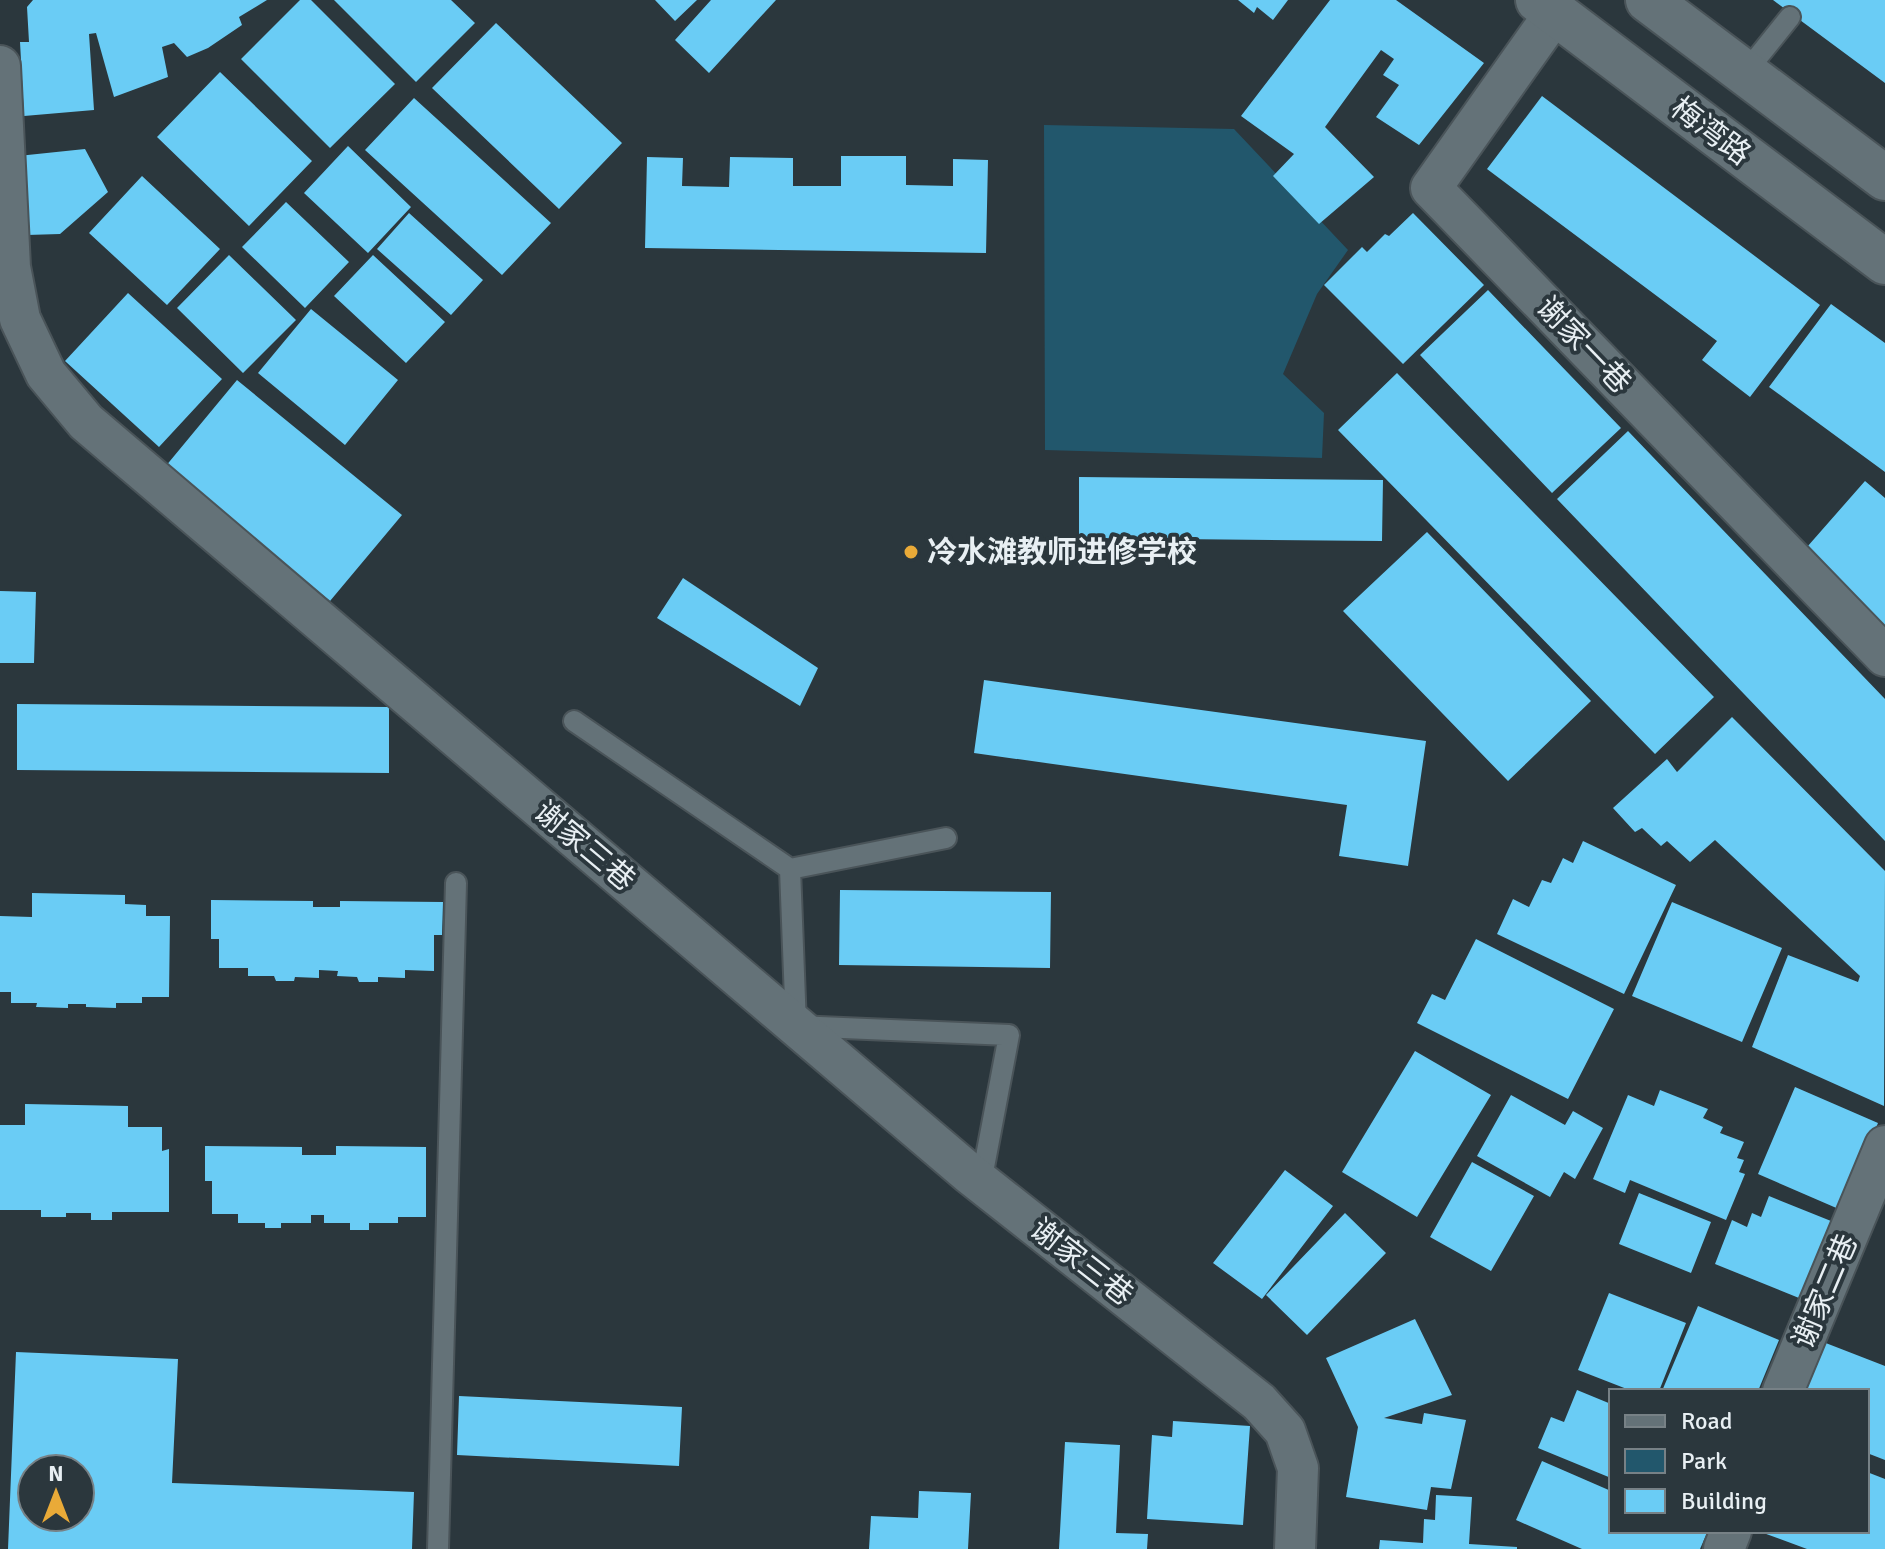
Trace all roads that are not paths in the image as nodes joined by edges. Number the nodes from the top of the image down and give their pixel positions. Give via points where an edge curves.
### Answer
1 (1648, 0) edge
2 (1546, 7) edge
3 (1790, 17) dead end
4 (0, 66) edge
5 (1745, 73) junction
6 (1885, 178) edge
7 (1885, 262) edge
8 (1885, 656) edge
9 (574, 721) dead end
10 (946, 838) dead end
11 (790, 869) junction
12 (456, 883) dead end
13 (796, 1026) junction
14 (1885, 1146) edge
15 (981, 1183) junction
16 (1784, 1389) edge
17 (438, 1549) edge
18 (1295, 1549) edge

1 - 5 street
2 - 7 street, 梅湾路
2 - 8 street, 谢家一巷 via 1431,188
3 - 5 lane
4 - 13 street, 谢家三巷 via 10,267 20,319 46,374 86,422
5 - 6 street
9 - 11 lane
10 - 11 lane
11 - 13 lane
12 - 17 lane
13 - 15 street, 谢家三巷
13 - 15 lane via 1009,1035
14 - 16 street, 谢家二巷
15 - 18 street, 谢家三巷 via 1259,1402 1285,1431 1298,1468

